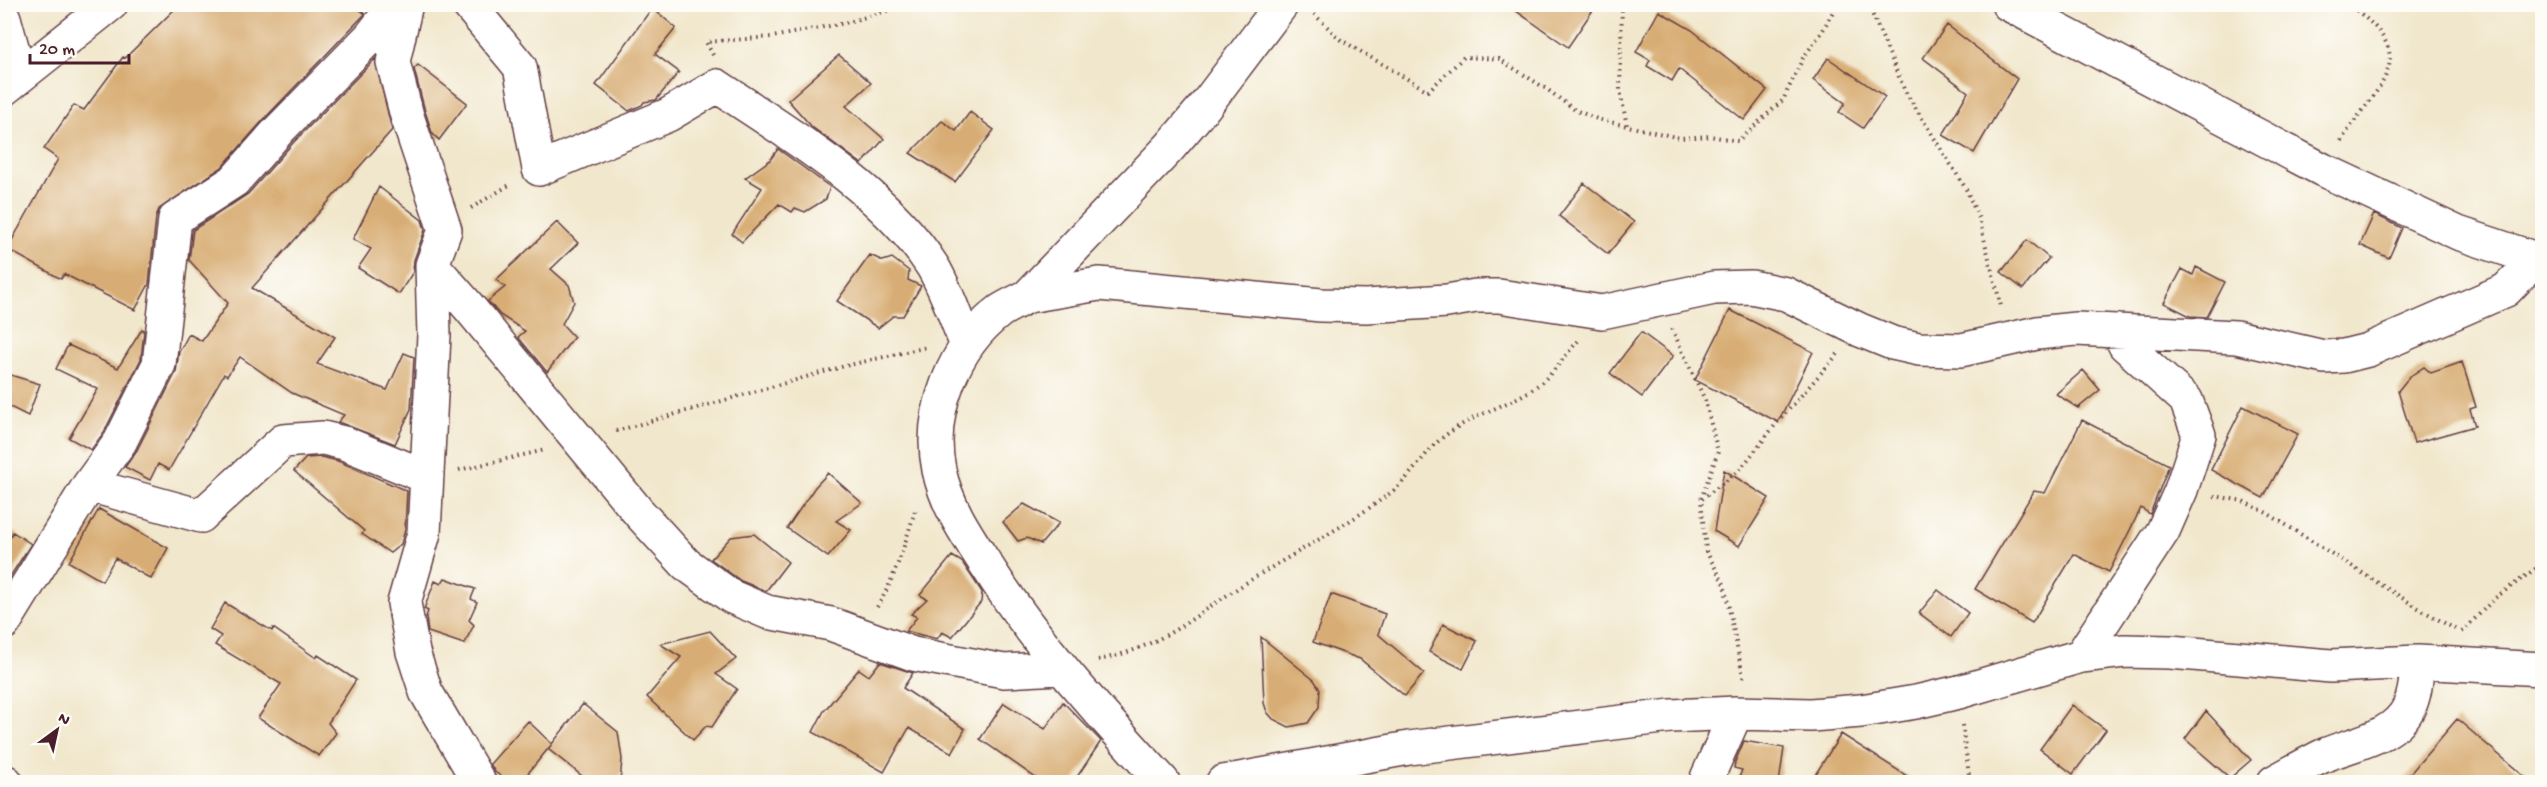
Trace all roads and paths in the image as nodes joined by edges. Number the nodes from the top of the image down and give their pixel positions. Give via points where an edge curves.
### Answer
1 (111, 4) edge
2 (396, 4) edge
3 (406, 4) edge
4 (468, 4) edge
5 (911, 4) edge
6 (1622, 4) edge
7 (1837, 4) edge
8 (1868, 4) edge
9 (2008, 4) edge
10 (2348, 4) edge
11 (1294, 7) edge
12 (4, 18) edge
13 (12, 82) edge
14 (717, 86) junction
15 (1627, 126) junction
16 (539, 169) junction
17 (2323, 170) junction
18 (445, 230) junction
19 (432, 266) junction
20 (1028, 296) junction
21 (1657, 299) junction
22 (1602, 312) junction
23 (1860, 330) junction
24 (2118, 331) junction
25 (964, 338) joint
26 (2010, 339) junction
27 (579, 442) junction
28 (427, 477) junction
29 (89, 485) junction
30 (2181, 490) junction
31 (1701, 500) junction
32 (916, 507) dead end
33 (2542, 564) edge
34 (4, 623) edge
35 (2461, 633) junction
36 (859, 636) junction
37 (2081, 656) junction
38 (2426, 663) junction
39 (1059, 668) junction
40 (2542, 669) edge
41 (1959, 692) junction
42 (1736, 713) junction
43 (479, 783) edge
44 (1163, 783) edge
45 (1223, 783) edge
46 (1708, 783) edge
47 (1970, 783) edge
48 (2274, 783) edge

1 - 13 street
2 - 29 street via 371,36 234,181 175,219 159,364 120,442
3 - 18 street via 393,62
4 - 16 street via 520,67
5 - 14 path via 845,23 772,37 706,42 727,84
6 - 15 path via 1620,90
7 - 15 path via 1803,58 1783,100 1738,141 1710,136 1680,138
8 - 26 path via 1905,91 1966,189 1979,219
9 - 17 street
10 - 17 path via 2386,38 2391,53 2389,71
11 - 15 path via 1315,15 1341,40 1428,91 1464,57 1499,59 1575,110
11 - 20 street via 1169,148
12 - 13 street
14 - 16 street via 668,115
14 - 25 street via 805,143 878,203 933,267
16 - 18 path via 479,202
17 - 24 street via 2458,233 2536,259 2506,290 2368,350 2344,356 2324,357 2236,338
18 - 19 street
19 - 27 street
19 - 28 street via 434,335
20 - 22 street via 1099,284 1321,305 1366,306 1499,297
20 - 39 street via 1000,312 964,349 940,408 937,454 947,497 964,532 1014,610
21 - 22 street
21 - 23 street via 1714,288 1751,287 1786,294
21 - 31 path via 1705,400 1718,452
22 - 39 path via 1542,382 1447,433 1395,489 1347,523 1163,639 1121,656
23 - 26 street via 1919,350 1961,350
23 - 31 path via 1739,471
24 - 26 street via 2076,328
24 - 30 street via 2125,345 2186,400 2199,435
25 - 27 path via 845,366
27 - 28 path
27 - 36 street via 686,564 732,597 767,612 831,624
28 - 29 street via 344,442 323,438 283,441 201,516
28 - 43 street via 424,533 405,603 413,652 426,692
29 - 34 street
30 - 35 path via 2243,501 2267,513
30 - 37 street via 2163,531
31 - 42 path via 1706,550 1724,584 1744,678
32 - 36 path via 886,592
33 - 35 path via 2495,598
35 - 38 path
36 - 39 street via 913,654 1004,671
37 - 38 street via 2170,651 2331,666
37 - 41 street
38 - 40 street
38 - 48 street via 2409,708 2396,724 2365,741 2327,754
39 - 44 street
41 - 42 street via 1861,711 1811,715
41 - 47 path
42 - 45 street via 1671,716 1409,748
42 - 46 street

